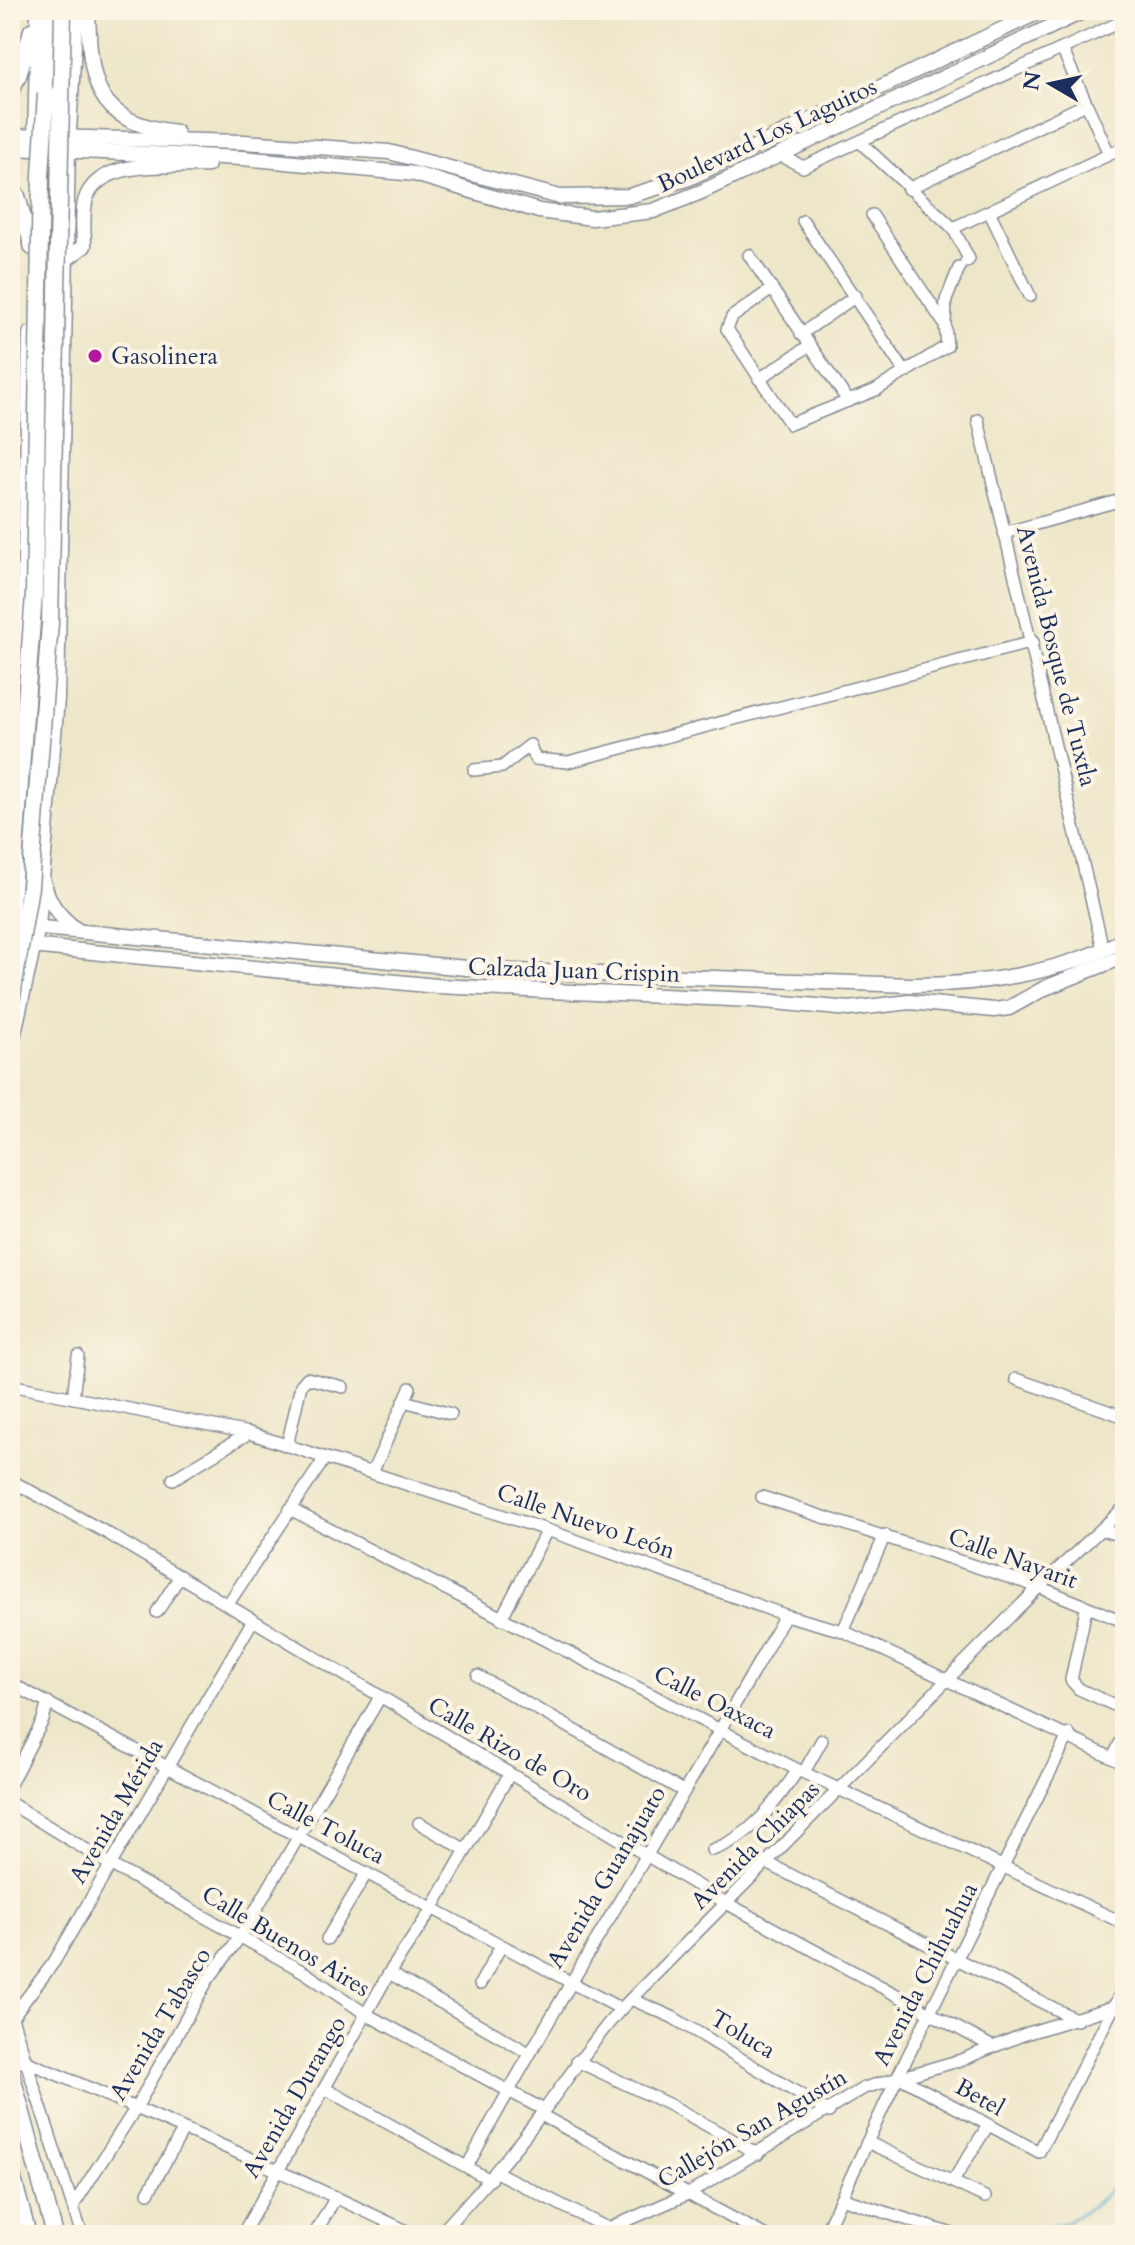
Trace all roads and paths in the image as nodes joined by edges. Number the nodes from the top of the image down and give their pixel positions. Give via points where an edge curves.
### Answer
1 (37, 10) edge
2 (48, 10) edge
3 (63, 10) edge
4 (76, 10) edge
5 (88, 10) edge
6 (1043, 10) edge
7 (1086, 10) edge
8 (1122, 22) edge
9 (1125, 42) edge
10 (1063, 51) junction
11 (883, 86) junction
12 (10, 94) edge
13 (890, 103) junction
14 (1086, 104) junction
15 (10, 136) edge
16 (35, 142) junction
17 (69, 142) junction
18 (244, 142) junction
19 (860, 142) junction
20 (1125, 147) edge
21 (10, 148) edge
22 (1109, 154) junction
23 (780, 155) junction
24 (242, 158) junction
25 (10, 183) edge
26 (908, 189) junction
27 (990, 213) junction
28 (872, 215) dead end
29 (803, 221) dead end
30 (953, 228) junction
31 (32, 248) junction
32 (749, 255) dead end
33 (66, 259) junction
34 (772, 289) junction
35 (856, 296) junction
36 (1030, 296) dead end
37 (945, 325) junction
38 (801, 334) junction
39 (809, 346) junction
40 (905, 372) junction
41 (759, 379) junction
42 (848, 401) junction
43 (978, 420) dead end
44 (1125, 499) edge
45 (1004, 533) junction
46 (1033, 642) junction
47 (474, 770) dead end
48 (10, 859) edge
49 (42, 877) junction
50 (10, 917) edge
51 (10, 925) edge
52 (38, 927) junction
53 (78, 931) junction
54 (1125, 939) edge
55 (10, 944) edge
56 (36, 946) junction
57 (71, 949) junction
58 (1103, 949) junction
59 (1125, 956) edge
60 (28, 977) junction
61 (1007, 977) junction
62 (988, 980) junction
63 (10, 1008) edge
64 (1009, 1008) junction
65 (989, 1010) junction
66 (10, 1050) edge
67 (78, 1356) dead end
68 (1016, 1379) dead end
69 (10, 1385) edge
70 (343, 1387) dead end
71 (410, 1388) dead end
72 (73, 1398) junction
73 (404, 1401) junction
74 (451, 1414) dead end
75 (1125, 1417) edge
76 (249, 1433) junction
77 (287, 1446) junction
78 (325, 1458) junction
79 (372, 1473) junction
80 (173, 1479) dead end
81 (10, 1480) edge
82 (762, 1497) dead end
83 (1125, 1507) edge
84 (290, 1509) junction
85 (547, 1530) junction
86 (1102, 1530) junction
87 (885, 1535) junction
88 (1125, 1537) edge
89 (180, 1576) junction
90 (1039, 1587) junction
91 (228, 1604) junction
92 (1086, 1609) junction
93 (157, 1612) dead end
94 (785, 1615) junction
95 (501, 1619) junction
96 (253, 1620) junction
97 (1125, 1622) edge
98 (843, 1631) junction
99 (478, 1676) dead end
100 (950, 1681) junction
101 (10, 1683) edge
102 (380, 1697) junction
103 (48, 1702) junction
104 (1125, 1710) edge
105 (723, 1729) junction
106 (1125, 1733) edge
107 (1069, 1734) junction
108 (822, 1740) dead end
109 (1113, 1758) junction
110 (1125, 1764) edge
111 (168, 1766) junction
112 (801, 1771) junction
113 (509, 1775) junction
114 (10, 1784) edge
115 (842, 1790) junction
116 (683, 1791) junction
117 (10, 1803) edge
118 (419, 1823) dead end
119 (299, 1837) junction
120 (466, 1850) junction
121 (712, 1850) dead end
122 (646, 1853) junction
123 (769, 1864) junction
124 (111, 1865) junction
125 (1004, 1869) junction
126 (366, 1874) junction
127 (728, 1904) junction
128 (432, 1909) junction
129 (1125, 1924) edge
130 (240, 1937) junction
131 (327, 1939) dead end
132 (501, 1946) junction
133 (957, 1961) junction
134 (389, 1973) junction
135 (569, 1983) junction
136 (480, 1984) dead end
137 (1125, 1985) edge
138 (631, 1999) junction
139 (1116, 2006) junction
140 (621, 2009) junction
141 (366, 2014) junction
142 (930, 2014) junction
143 (11, 2016) edge
144 (1077, 2020) junction
145 (993, 2047) junction
146 (529, 2053) junction
147 (25, 2061) junction
148 (577, 2061) junction
149 (10, 2067) edge
150 (899, 2078) junction
151 (326, 2089) junction
152 (508, 2091) junction
153 (137, 2106) junction
154 (542, 2112) junction
155 (829, 2112) junction
156 (987, 2127) junction
157 (28, 2129) junction
158 (183, 2130) junction
159 (10, 2134) edge
160 (867, 2142) junction
161 (758, 2154) junction
162 (468, 2165) junction
163 (10, 2168) edge
164 (278, 2168) junction
165 (493, 2176) junction
166 (953, 2181) junction
167 (148, 2193) dead end
168 (690, 2193) junction
169 (336, 2197) junction
170 (985, 2197) dead end
171 (841, 2198) junction
172 (73, 2206) junction
173 (10, 2224) edge
174 (607, 2228) junction
175 (28, 2235) edge
176 (55, 2235) edge
177 (82, 2235) edge
178 (242, 2235) edge
179 (314, 2235) edge
180 (415, 2235) edge
181 (439, 2235) edge
182 (594, 2235) edge
183 (764, 2235) edge
184 (824, 2235) edge
185 (955, 2235) edge

1 - 12 main road
1 - 16 main road
2 - 50 highway, bridge via 34,594
3 - 63 highway, bridge via 50,623 30,887
4 - 17 main road
5 - 18 main road via 91,75 110,106 161,131
6 - 11 main road, Boulevard Los Laguitos
7 - 13 main road, Boulevard Los Laguitos
8 - 9 street
8 - 10 street
10 - 14 street
10 - 19 street
11 - 13 main road
11 - 18 main road, Boulevard Los Laguitos via 689,178 629,196 560,197 389,152
13 - 23 main road, Boulevard Los Laguitos
14 - 22 street
14 - 26 street
15 - 16 main road
16 - 17 main road
16 - 21 main road
16 - 31 main road
17 - 18 main road, Boulevard Los Laguitos
17 - 24 main road, Boulevard Los Laguitos
17 - 33 main road
19 - 23 street via 803,167
19 - 26 street
20 - 22 street
22 - 27 street
23 - 24 main road, Boulevard Los Laguitos via 653,211 592,218 539,211 415,174
24 - 33 main road via 220,165 123,170 104,177 87,196 84,246
25 - 31 main road
26 - 30 street
27 - 30 street
27 - 36 street
28 - 37 street
29 - 35 street
30 - 37 street via 965,263 946,300
31 - 48 main road via 23,651
32 - 34 street
33 - 49 main road via 59,668
34 - 38 street
34 - 41 street via 726,325
35 - 38 street
35 - 40 street
37 - 40 street via 947,346
38 - 39 street
39 - 41 street
39 - 42 street
40 - 42 street
41 - 42 street via 790,424
43 - 45 street, Avenida Bosque de Tuxtla
44 - 45 street
45 - 46 street, Avenida Bosque de Tuxtla
46 - 47 street via 568,762 535,759 530,745 502,767
46 - 58 street, Avenida Bosque de Tuxtla
49 - 52 main road
49 - 53 main road via 60,917
51 - 52 main road, Calzada Juan Crispin
52 - 53 main road, Calzada Juan Crispin
52 - 56 main road
53 - 62 main road, Calzada Juan Crispin via 488,970 911,985
54 - 58 main road, Calzada Juan Crispin
55 - 56 main road, Calzada Juan Crispin
56 - 57 main road, Calzada Juan Crispin
56 - 60 main road
57 - 60 main road via 52,956
57 - 65 main road, Calzada Juan Crispin via 437,986 849,1009 910,1002
58 - 61 main road, Calzada Juan Crispin
59 - 64 main road, Calzada Juan Crispin
60 - 66 main road
61 - 62 main road, Calzada Juan Crispin
61 - 64 main road via 1016,992
62 - 65 main road via 984,995
64 - 65 main road, Calzada Juan Crispin
67 - 72 street
68 - 75 street
69 - 72 street, Calle Nuevo León
70 - 77 street via 307,1378
71 - 73 street
72 - 76 street, Calle Nuevo León
73 - 74 street
73 - 79 street
76 - 77 street, Calle Nuevo León
76 - 80 street
77 - 78 street, Calle Nuevo León
78 - 79 street, Calle Nuevo León
78 - 84 street
79 - 85 street, Calle Nuevo León
81 - 89 street, Calle Rizo de Oro
82 - 87 street, Calle Nayarit
83 - 86 street, Avenida Chiapas
84 - 91 street
84 - 95 street, Calle Oaxaca
85 - 94 street, Calle Nuevo León
85 - 95 street
86 - 88 street
86 - 90 street, Avenida Chiapas
87 - 90 street, Calle Nayarit
87 - 98 street
89 - 91 street, Calle Rizo de Oro
89 - 93 street
90 - 92 street, Calle Nayarit
90 - 100 street, Avenida Chiapas
91 - 96 street, Calle Rizo de Oro
92 - 97 street, Calle Nayarit
92 - 104 street via 1071,1680
94 - 98 street, Calle Nuevo León
94 - 105 street, Avenida Guanajuato
95 - 105 street, Calle Oaxaca
96 - 102 street, Calle Rizo de Oro
96 - 111 street, Avenida Mérida
98 - 100 street, Calle Nuevo León
99 - 116 street
100 - 107 street, Calle Nuevo León
100 - 115 street, Avenida Chiapas
101 - 103 street, Calle Toluca
102 - 113 street, Calle Rizo de Oro
102 - 119 street, Avenida Tabasco
103 - 111 street, Calle Toluca
103 - 114 street
105 - 112 street, Calle Oaxaca
105 - 116 street, Avenida Guanajuato
106 - 109 street
107 - 109 street, Calle Nuevo León
107 - 125 street, Avenida Chihuahua
108 - 112 street
109 - 110 street, Calle Nuevo León
111 - 119 street, Calle Toluca
111 - 124 street, Avenida Mérida
112 - 115 street, Calle Oaxaca
112 - 121 street via 762,1819
113 - 120 street, Avenida Durango
113 - 122 street, Calle Rizo de Oro
115 - 123 street, Avenida Chiapas
115 - 125 street, Calle Oaxaca
116 - 122 street, Avenida Guanajuato
117 - 124 street, Calle Buenos Aires
118 - 120 street
119 - 126 street, Calle Toluca
119 - 130 street, Avenida Tabasco
120 - 128 street, Avenida Durango
122 - 127 street, Calle Rizo de Oro
122 - 135 street, Avenida Guanajuato
123 - 127 street, Avenida Chiapas
123 - 133 street
124 - 130 street, Calle Buenos Aires
124 - 143 street, Avenida Mérida via 54,1962
125 - 129 street, Calle Oaxaca
125 - 133 street, Avenida Chihuahua
126 - 128 street, Calle Toluca
126 - 131 street
127 - 138 street, Avenida Chiapas
127 - 142 street, Calle Rizo de Oro
128 - 132 street, Calle Toluca
128 - 134 street, Avenida Durango
130 - 141 street, Calle Buenos Aires
130 - 153 street, Avenida Tabasco via 207,1981
132 - 135 street, Calle Toluca
132 - 136 street
133 - 142 street, Avenida Chihuahua
133 - 144 street
134 - 141 street, Avenida Durango
134 - 146 street
135 - 140 street, Calle Toluca
135 - 146 street, Avenida Guanajuato
137 - 139 street
138 - 140 street, Avenida Chiapas
138 - 155 street, Toluca via 672,2017
139 - 144 street, Callejón San Agustín
139 - 156 street, Betel via 1039,2152
140 - 148 street, Avenida Chiapas
141 - 151 street, Avenida Durango
141 - 152 street, Calle Buenos Aires
142 - 145 street, Calle Rizo de Oro
142 - 150 street, Avenida Chihuahua
143 - 147 street
144 - 145 street, Callejón San Agustín
145 - 150 street, Callejón San Agustín
146 - 152 street, Avenida Guanajuato
147 - 149 street
147 - 153 street
147 - 172 street
148 - 154 street, Avenida Chiapas
148 - 161 street
149 - 157 highway
150 - 155 street, Callejón San Agustín via 864,2088
150 - 156 street, Betel
150 - 160 street, Avenida Chihuahua
151 - 162 street
151 - 164 street, Avenida Durango
152 - 154 street, Calle Buenos Aires
152 - 162 street, Avenida Guanajuato
153 - 158 street
153 - 172 street, Avenida Tabasco
154 - 165 street, Avenida Chiapas
154 - 168 street, Calle Buenos Aires
155 - 161 street, Callejón San Agustín
156 - 166 street
157 - 159 highway
157 - 176 highway
158 - 164 street
158 - 167 street
160 - 166 street
160 - 171 street, Avenida Chihuahua
161 - 168 street, Callejón San Agustín
162 - 165 street
163 - 175 highway
164 - 169 street
164 - 178 street, Avenida Durango
165 - 174 street
165 - 181 street, Avenida Chiapas
166 - 170 street
168 - 174 street, Callejón San Agustín
168 - 183 street, Calle Buenos Aires
169 - 179 street
169 - 180 street
171 - 184 street, Avenida Chihuahua
171 - 185 street
172 - 177 street
173 - 175 street
174 - 182 street, Callejón San Agustín

